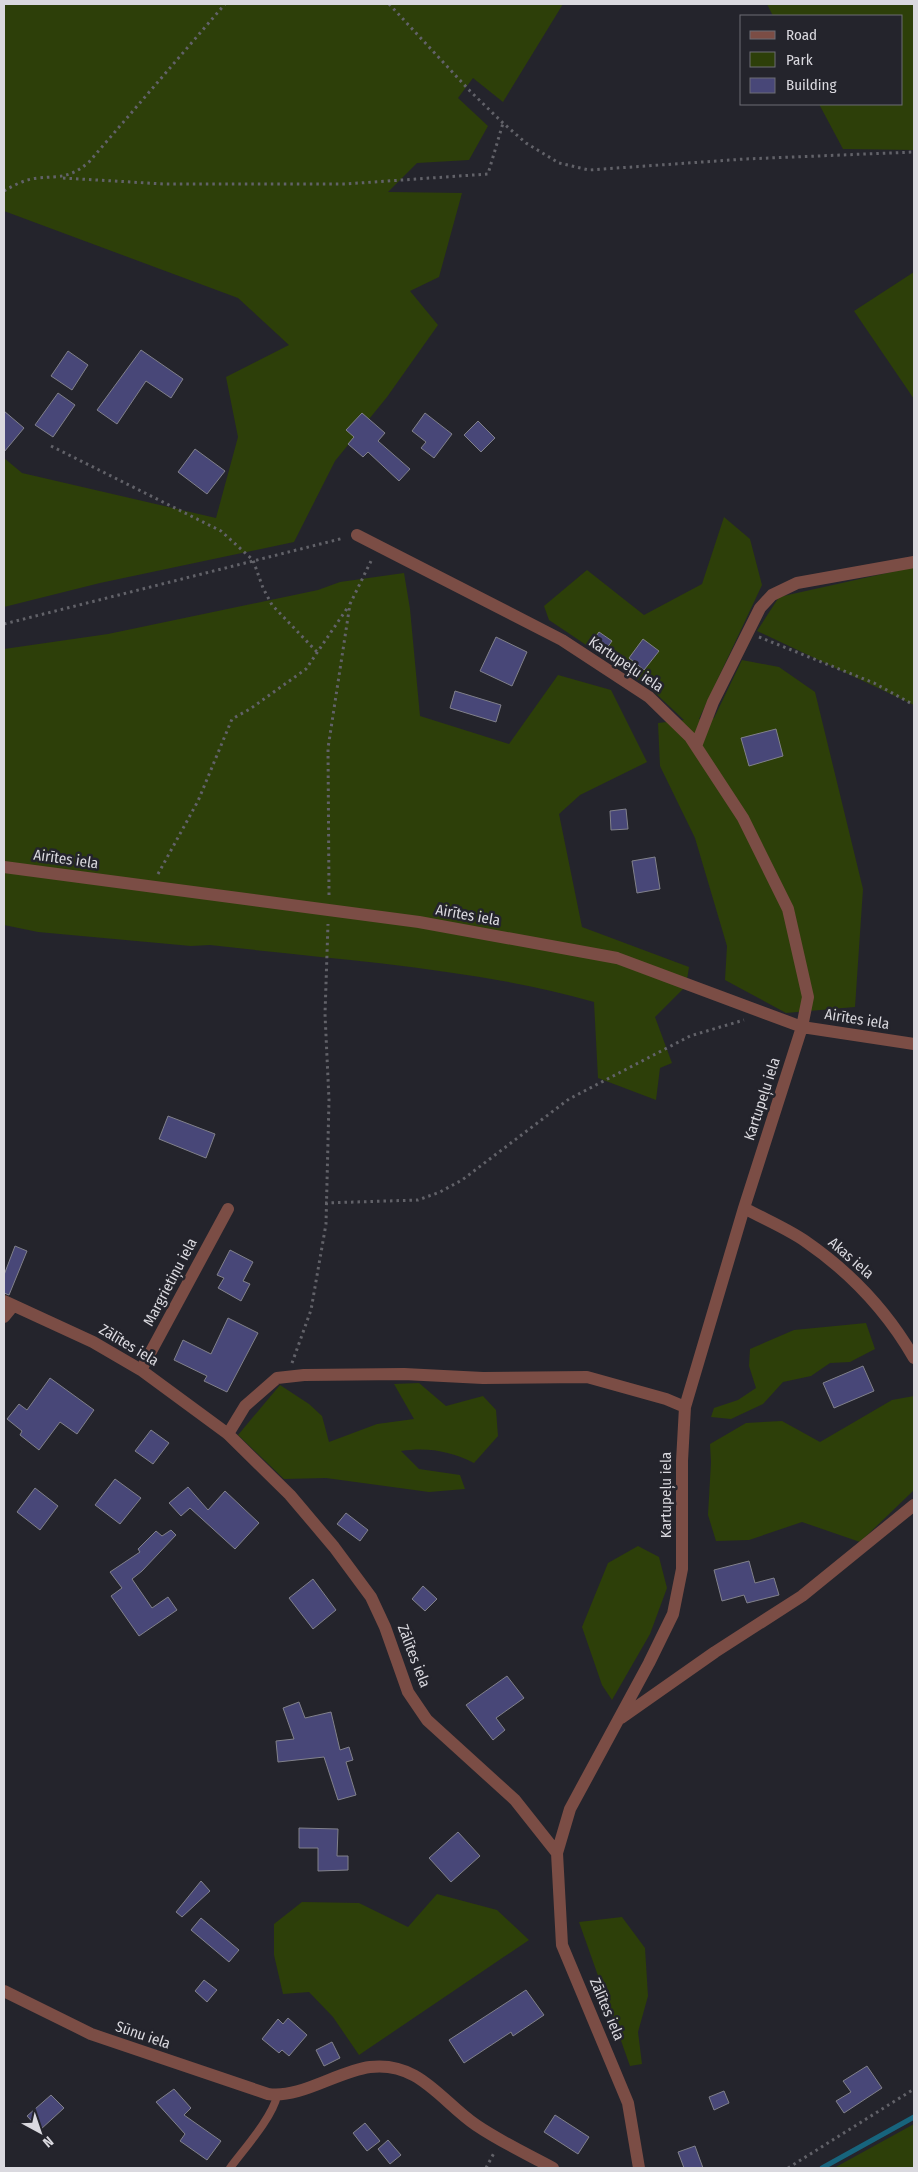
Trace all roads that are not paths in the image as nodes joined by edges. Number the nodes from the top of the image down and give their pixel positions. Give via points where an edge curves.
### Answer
1 (357, 535) road end
2 (909, 563) edge
3 (696, 746) junction
4 (4, 867) edge
5 (802, 1027) junction
6 (914, 1044) edge
7 (744, 1208) junction
8 (228, 1209) dead end
9 (8, 1303) edge
10 (4, 1317) edge
11 (914, 1358) edge
12 (141, 1370) junction
13 (685, 1407) junction
14 (228, 1434) junction
15 (914, 1505) edge
16 (618, 1720) junction
17 (557, 1853) junction
18 (4, 1991) edge
19 (277, 2096) junction
20 (230, 2168) edge
21 (552, 2168) edge
22 (639, 2168) edge

1 - 3 street, Kartupeļu iela via 562,640 649,697
2 - 3 street via 797,583 772,595 760,608
3 - 5 street, Kartupeļu iela via 743,818 788,909 808,996
4 - 5 street, Airītes iela via 420,922 617,958
5 - 6 street, Airītes iela
5 - 7 street, Kartupeļu iela
7 - 11 street, Akas iela via 804,1241 856,1281 900,1334
7 - 13 street, Kartupeļu iela
8 - 12 street, Margrietiņu iela
9 - 10 street
9 - 12 street, Zālītes iela via 93,1342
12 - 14 street, Zālītes iela
13 - 14 street via 587,1377 291,1376 277,1378 245,1406
13 - 16 street, Kartupeļu iela via 682,1569 673,1614
14 - 17 street, Zālītes iela via 290,1495 371,1597 408,1692 427,1720 515,1800
15 - 16 street via 802,1596
16 - 17 street, Kartupeļu iela via 570,1809
17 - 22 street, Zālītes iela via 562,1945 628,2103
18 - 19 street, Sūnu iela via 91,2034
19 - 20 lane via 267,2116
19 - 21 street via 370,2066 410,2071 431,2084 472,2122 506,2145

